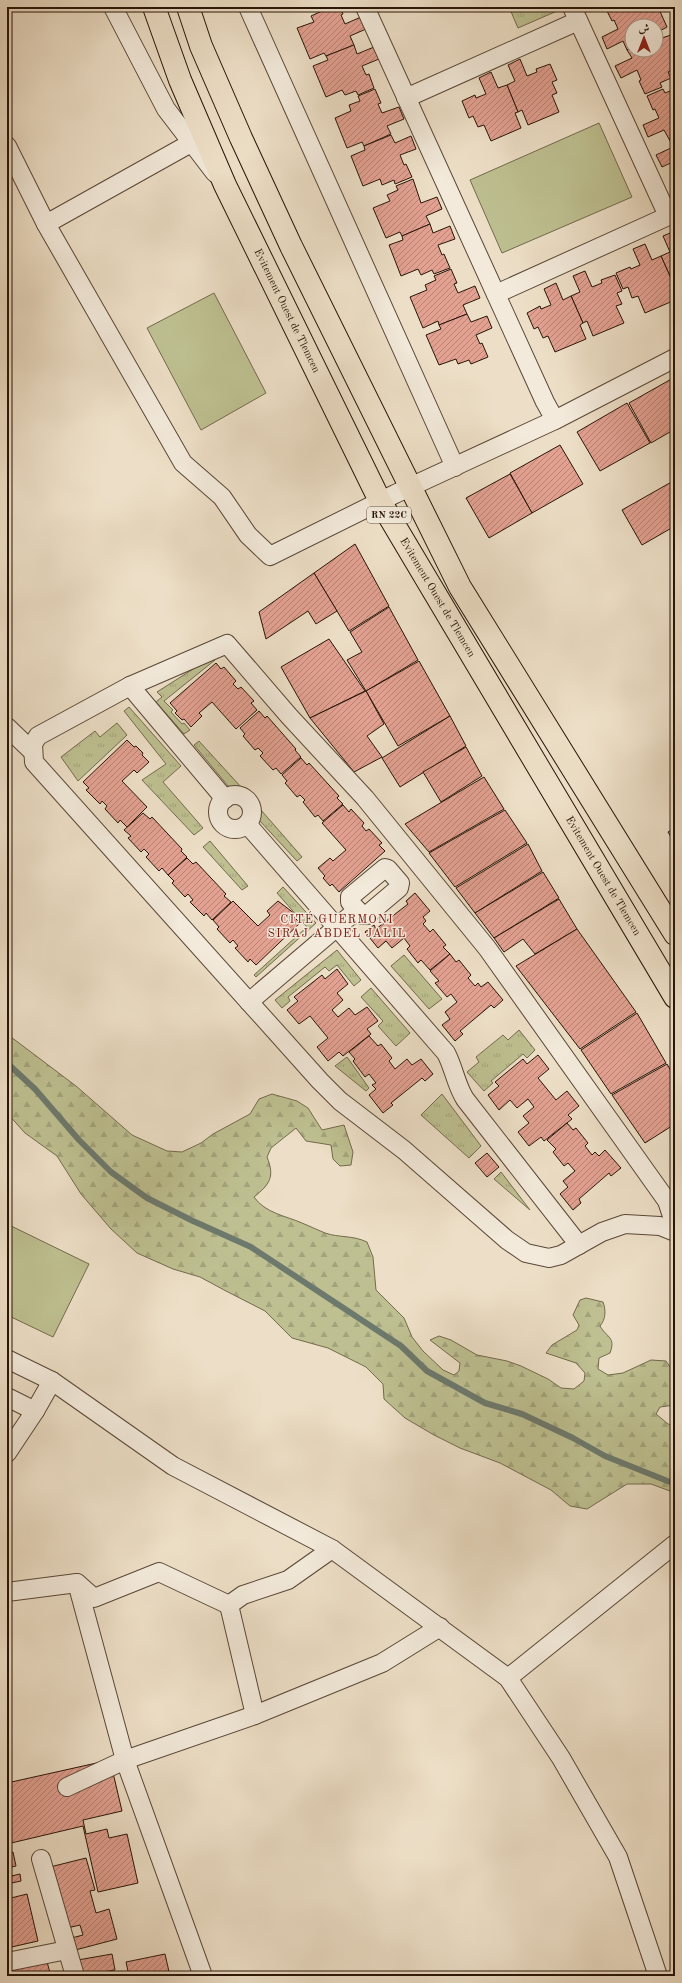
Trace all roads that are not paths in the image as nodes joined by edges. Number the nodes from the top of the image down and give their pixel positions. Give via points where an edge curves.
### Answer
1 (113, 7) edge
2 (154, 7) edge
3 (188, 7) edge
4 (248, 7) edge
5 (365, 7) edge
6 (575, 14) edge
7 (406, 98) junction
8 (191, 143) junction
9 (7, 146) edge
10 (225, 185) junction
11 (671, 214) edge
12 (46, 224) junction
13 (496, 294) junction
14 (675, 358) edge
15 (555, 420) junction
16 (455, 467) junction
17 (410, 486) junction
18 (380, 501) junction
19 (130, 686) junction
20 (7, 727) edge
21 (32, 751) junction
22 (225, 799) junction
23 (247, 824) junction
24 (357, 910) dead end
25 (336, 928) junction
26 (675, 934) edge
27 (675, 997) edge
28 (249, 1002) junction
29 (675, 1225) edge
30 (675, 1232) edge
31 (578, 1245) junction
32 (7, 1359) edge
33 (52, 1381) junction
34 (7, 1397) edge
35 (35, 1411) junction
36 (7, 1453) edge
37 (675, 1544) edge
38 (332, 1549) junction
39 (77, 1583) junction
40 (7, 1592) edge
41 (230, 1606) junction
42 (440, 1627) junction
43 (508, 1678) junction
44 (255, 1715) junction
45 (126, 1760) junction
46 (67, 1786) dead end
47 (42, 1859) dead end
48 (67, 1950) junction
49 (7, 1962) edge
50 (75, 1976) edge
51 (203, 1976) edge
52 (658, 1976) edge

1 - 8 street via 166,109
2 - 10 highway, Evitement Ouest de Tlemcen / RN 22C via 180,80
3 - 17 highway, RN 22C via 201,46 294,253
4 - 16 street
5 - 7 street
6 - 7 street
6 - 11 street
7 - 13 street
8 - 10 street
8 - 12 street
9 - 12 street
10 - 18 highway, Evitement Ouest de Tlemcen / RN 22C
11 - 13 street
12 - 18 street via 183,463 222,497 248,535 270,556
13 - 15 street
14 - 15 street
15 - 16 street
16 - 17 street
17 - 18 street
17 - 26 highway, RN 22C via 460,587
18 - 27 highway, Evitement Ouest de Tlemcen / RN 22C
19 - 21 street via 38,736
19 - 22 street
19 - 29 street via 227,644 365,798 487,948 667,1201
20 - 21 street
21 - 28 street via 34,762
22 - 23 street via 236,795 247,799 252,813
22 - 23 street via 219,808 219,816 223,823 233,829
23 - 25 street
24 - 25 street
25 - 28 street
25 - 31 street via 446,1053 452,1063 460,1092
28 - 31 street via 340,1101 404,1150 507,1240 526,1253 549,1258
30 - 31 street via 660,1226 625,1224 602,1232
32 - 33 street
33 - 35 street
33 - 38 street via 173,1466
34 - 35 street
35 - 36 street
37 - 43 street
38 - 41 street via 288,1580 243,1595
38 - 42 street
39 - 40 street
39 - 41 street via 94,1598 159,1572
39 - 45 street
41 - 44 street
42 - 43 street
42 - 44 street via 382,1663
43 - 52 street via 561,1758 618,1857
44 - 45 street
45 - 46 street
45 - 51 street
47 - 48 street
48 - 49 street
48 - 50 street

